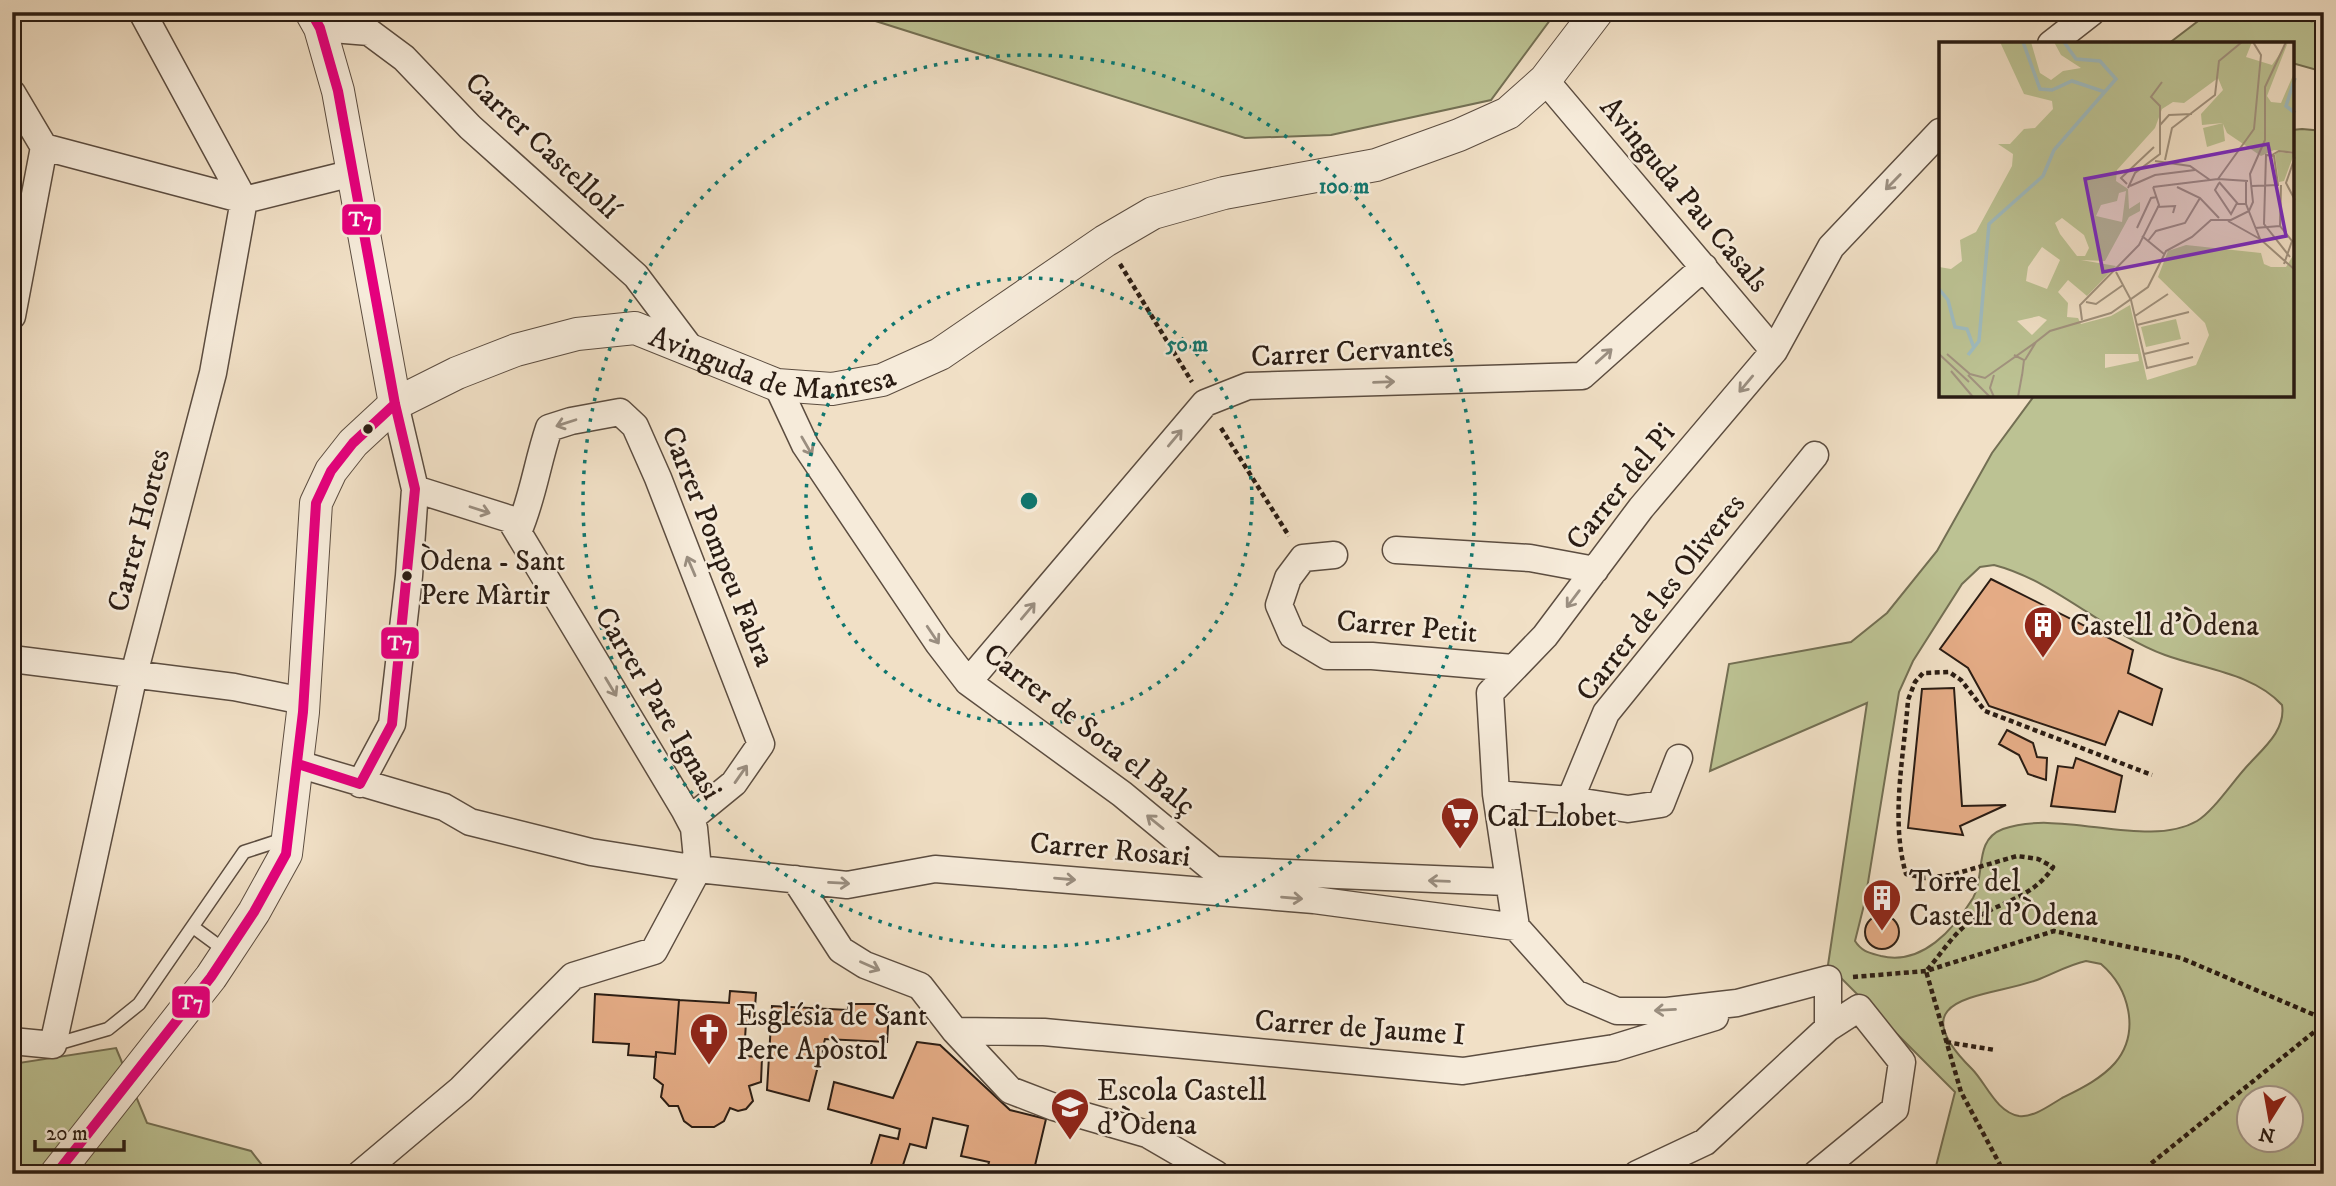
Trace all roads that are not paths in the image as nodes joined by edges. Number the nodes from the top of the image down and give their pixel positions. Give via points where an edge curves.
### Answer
1 (142, 12) edge
2 (1597, 12) edge
3 (2092, 12) edge
4 (315, 20) edge
5 (2054, 42) edge
6 (1545, 80) junction
7 (12, 93) edge
8 (1939, 134) edge
9 (44, 147) junction
10 (353, 173) junction
11 (244, 200) junction
12 (1704, 267) junction
13 (12, 316) edge
14 (1774, 351) junction
15 (694, 353) junction
16 (777, 384) junction
17 (395, 404) junction
18 (1815, 455) dead end
19 (415, 489) junction
20 (518, 532) junction
21 (1396, 550) dead end
22 (1334, 555) dead end
23 (1595, 570) junction
24 (12, 659) edge
25 (1513, 668) junction
26 (134, 674) junction
27 (968, 682) junction
28 (303, 701) junction
29 (1679, 758) dead end
30 (298, 764) junction
31 (360, 784) junction
32 (1496, 794) junction
33 (1570, 800) junction
34 (690, 819) junction
35 (288, 838) junction
36 (698, 869) junction
37 (795, 879) junction
38 (1507, 882) junction
39 (193, 927) junction
40 (1516, 927) junction
41 (228, 953) junction
42 (1792, 989) junction
43 (1828, 1028) junction
44 (955, 1031) junction
45 (12, 1041) edge
46 (53, 1045) junction
47 (56, 1174) edge
48 (360, 1174) edge
49 (1216, 1174) edge
50 (1637, 1174) edge
51 (1816, 1174) edge

1 - 11 street
2 - 6 street, Avinguda de Manresa
3 - 5 street
4 - 10 street via 338,91
4 - 15 street, Carrer Castellolí via 369,32 404,58 470,127 636,276
6 - 12 street, Avinguda Pau Casals
6 - 16 street, Avinguda de Manresa via 1508,113 1376,165 1224,192 1153,213 940,354 882,380 832,389
7 - 9 street
8 -> 14 street, Carrer del Pi via 1831,247
9 - 11 street
9 - 13 street
10 - 11 street
10 - 17 street
11 - 26 street, Carrer Hortes via 213,373
12 - 14 street, Avinguda Pau Casals
27 -> 12 street, Carrer Cervantes via 1205,403 1248,386 1582,376
14 -> 23 street, Carrer del Pi
15 - 16 street, Avinguda de Manresa
15 - 17 street, Avinguda de Manresa via 635,328 577,334 457,373
16 -> 27 street, Carrer de Sota el Balç via 805,445
17 - 19 street
17 - 28 street, Avinguda de Manresa via 331,471 316,503
18 - 33 street, Carrer de les Oliveres via 1606,713
19 -> 20 street, Carrer Pare Ignasi via 510,519
19 - 31 street via 393,724
20 -> 34 street, Carrer Pare Ignasi
34 -> 20 street, Carrer Pompeu Fabra via 734,783 761,744 658,478 635,426 620,411 549,428 534,491
21 - 23 street via 1530,558
22 - 25 street, Carrer Petit via 1303,558 1288,578 1279,605 1292,635 1326,656
23 -> 25 street, Carrer del Pi via 1545,636
24 - 26 street
25 - 32 street, Carrer del Pi via 1490,693
26 - 28 street
26 - 46 street, Carrer Hortes
38 -> 27 street, Carrer de Sota el Balç via 1214,870 1122,794
28 - 30 street, Avinguda de Manresa
29 - 33 street via 1661,804 1628,809
30 - 31 street, Carrer Rosari
30 - 35 street, Avinguda de Manresa
31 - 36 street, Carrer Rosari via 444,807 470,822 592,852
32 - 33 street
32 - 38 street, Carrer del Pi
34 - 36 street, Carrer Pare Ignasi via 695,828
35 - 39 lane via 244,852
35 - 41 street, Avinguda de Manresa via 286,854
36 - 37 street, Carrer Rosari
36 - 48 street via 653,951 573,976 461,1089
37 -> 40 street, Carrer Rosari via 846,885 935,869 1314,900
37 -> 44 street via 841,950 865,965 920,986
38 - 40 street, Carrer del Pi
39 - 41 lane
39 - 46 lane via 139,1003 108,1029
42 -> 40 street via 1737,1003 1617,1011 1575,993
41 - 47 street, Avinguda de Manresa
42 - 43 street via 1828,979
42 - 44 street, Carrer de Jaume I via 1614,1048 1463,1071 1044,1032
43 - 50 street via 1704,1143
43 - 51 street via 1859,1008 1902,1062 1895,1109
44 - 49 street via 1010,1090 1147,1133
45 - 46 street

